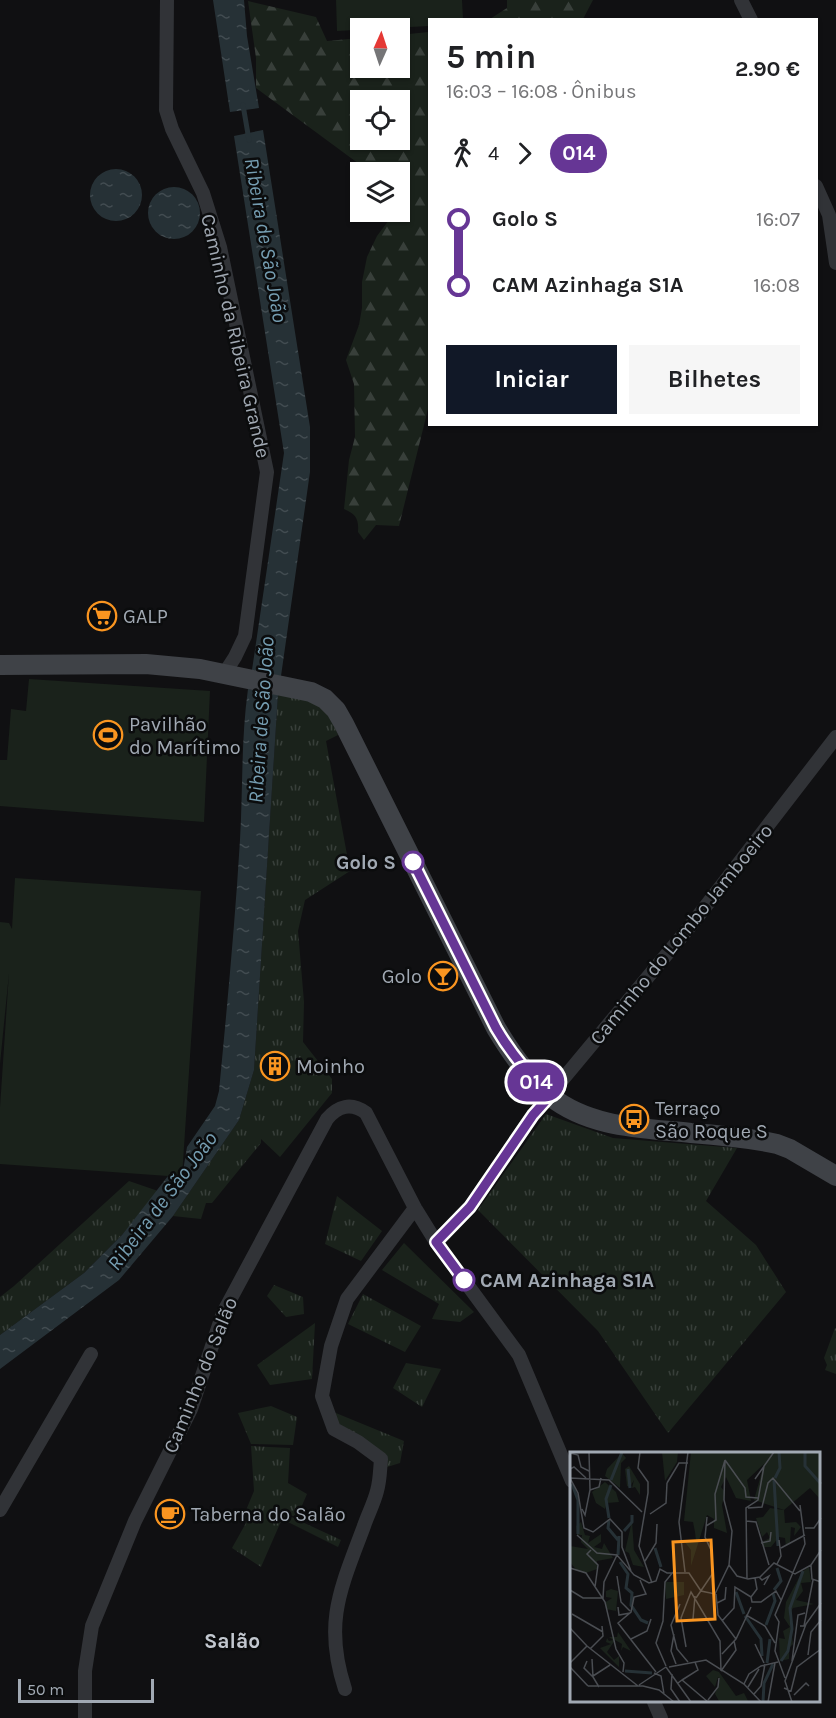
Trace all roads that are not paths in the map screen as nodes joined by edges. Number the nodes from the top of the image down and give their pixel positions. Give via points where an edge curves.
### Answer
1 (167, 0) edge
2 (741, 0) edge
3 (751, 18) edge
4 (818, 191) edge
5 (836, 263) edge
6 (0, 665) edge
7 (224, 674) junction
8 (836, 737) edge
9 (550, 1096) junction
10 (836, 1176) edge
11 (415, 1208) junction
12 (436, 1242) junction
13 (91, 1353) dead end
14 (570, 1476) edge
15 (0, 1510) edge
16 (345, 1689) dead end
17 (655, 1703) edge
18 (85, 1718) edge
19 (661, 1718) edge

1 - 7 street, Caminho da Ribeira Grande via 166,110 203,193 220,247 267,472 244,636
2 - 3 street
4 - 5 street via 829,216
6 - 7 main road via 146,664
7 - 9 main road via 311,692 336,710 496,1028 513,1055
8 - 9 street, Caminho do Lombo Jamboeiro via 692,924
9 - 10 main road via 581,1114 614,1124 777,1144
9 - 12 street, Caminho do Lombo Jamboeiro via 470,1207
11 - 12 street, Caminho do Salão
11 - 16 street via 347,1299 331,1346 322,1396 334,1429 381,1459 377,1491 339,1592 335,1617 334,1647
11 - 18 street, Caminho do Salão via 366,1113 351,1106 334,1110 223,1313 191,1409 135,1521 92,1626 85,1671
12 - 14 street, Caminho do Salão via 519,1355
13 - 15 street
17 - 19 street

